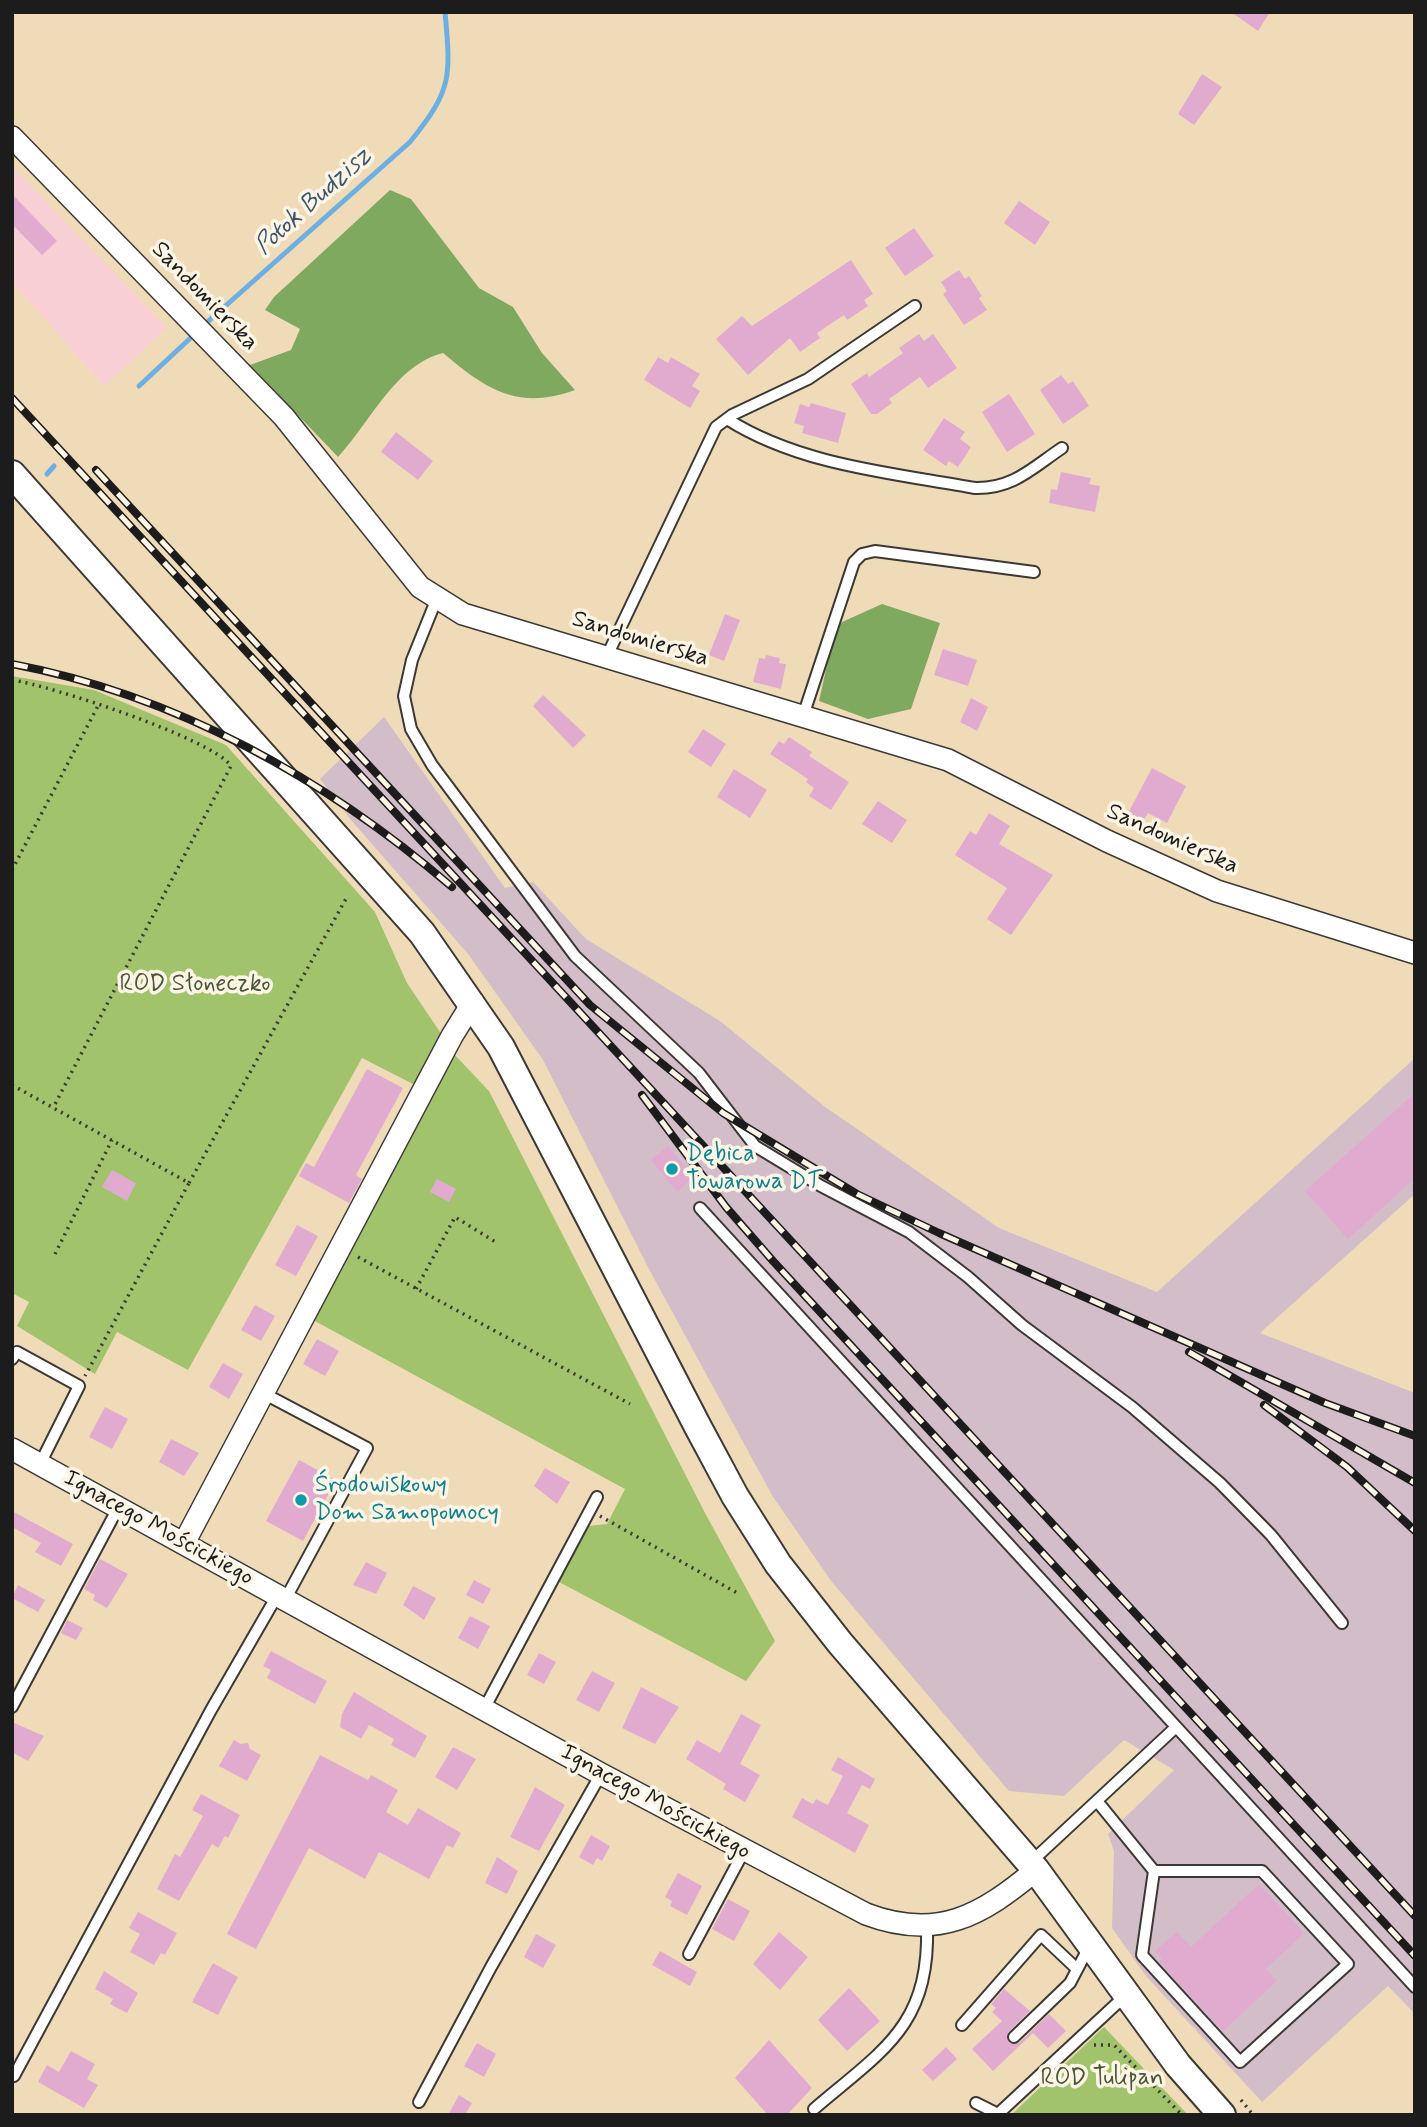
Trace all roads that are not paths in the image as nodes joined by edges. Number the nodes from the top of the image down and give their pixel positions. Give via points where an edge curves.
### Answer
1 (12, 136) edge
2 (915, 306) dead end
3 (727, 419) junction
4 (1062, 448) dead end
5 (12, 474) edge
6 (1034, 572) dead end
7 (437, 598) junction
8 (607, 658) junction
9 (803, 716) junction
10 (1415, 953) edge
11 (473, 1002) junction
12 (700, 1208) dead end
13 (12, 1359) edge
14 (263, 1394) junction
15 (12, 1449) edge
16 (40, 1464) junction
17 (597, 1497) dead end
18 (118, 1506) junction
19 (184, 1542) junction
20 (282, 1596) junction
21 (1342, 1623) dead end
22 (12, 1707) edge
23 (484, 1709) junction
24 (1175, 1728) junction
25 (601, 1774) junction
26 (1097, 1801) junction
27 (744, 1851) junction
28 (1033, 1867) junction
29 (1154, 1871) junction
30 (927, 1926) junction
31 (1090, 1945) junction
32 (689, 1954) dead end
33 (1077, 1969) junction
34 (1415, 1987) edge
35 (1126, 1995) junction
36 (962, 2025) dead end
37 (1014, 2037) dead end
38 (14, 2076) dead end
39 (419, 2102) dead end
40 (976, 2103) dead end
41 (814, 2109) dead end
42 (1222, 2115) edge

1 - 7 street, Sandomierska via 284,417 420,587
2 - 3 lane via 808,379
3 - 4 lane via 770,441 815,456 975,488 1012,482
3 - 8 lane via 716,427
5 - 11 street via 422,933
6 - 9 lane via 875,551 862,554 853,562
7 - 8 street, Sandomierska via 463,614
7 - 21 lane via 412,660 404,696 411,729 432,765 575,956 699,1073 755,1146 909,1232 1132,1407 1220,1483 1270,1535
8 - 9 street, Sandomierska
9 - 10 street, Sandomierska via 948,760 1217,891
11 - 14 street
11 - 28 street via 534,1108 735,1496 778,1564
12 - 24 lane
13 - 16 lane via 17,1352 79,1386
14 - 19 street
14 - 20 lane via 367,1448
15 - 16 street, Ignacego Mościckiego
16 - 18 street, Ignacego Mościckiego
17 - 23 lane
18 - 19 street, Ignacego Mościckiego
18 - 22 lane
19 - 20 street, Ignacego Mościckiego
20 - 23 street, Ignacego Mościckiego
20 - 38 lane via 211,1710
23 - 25 street, Ignacego Mościckiego
24 - 26 lane
24 - 34 lane
25 - 27 street, Ignacego Mościckiego
25 - 39 lane
26 - 28 lane
26 - 29 lane
27 - 30 street, Ignacego Mościckiego via 866,1914
27 - 32 lane
28 - 30 street, Ignacego Mościckiego via 1008,1893 971,1916
28 - 31 street
29 - 29 lane via 1262,1871 1348,1964 1240,2062 1142,1955
30 - 41 lane via 920,1996 897,2038
31 - 33 lane
31 - 35 street
33 - 36 lane via 1041,1935
33 - 37 lane via 1070,1983
35 - 40 lane via 998,2114
35 - 42 street

